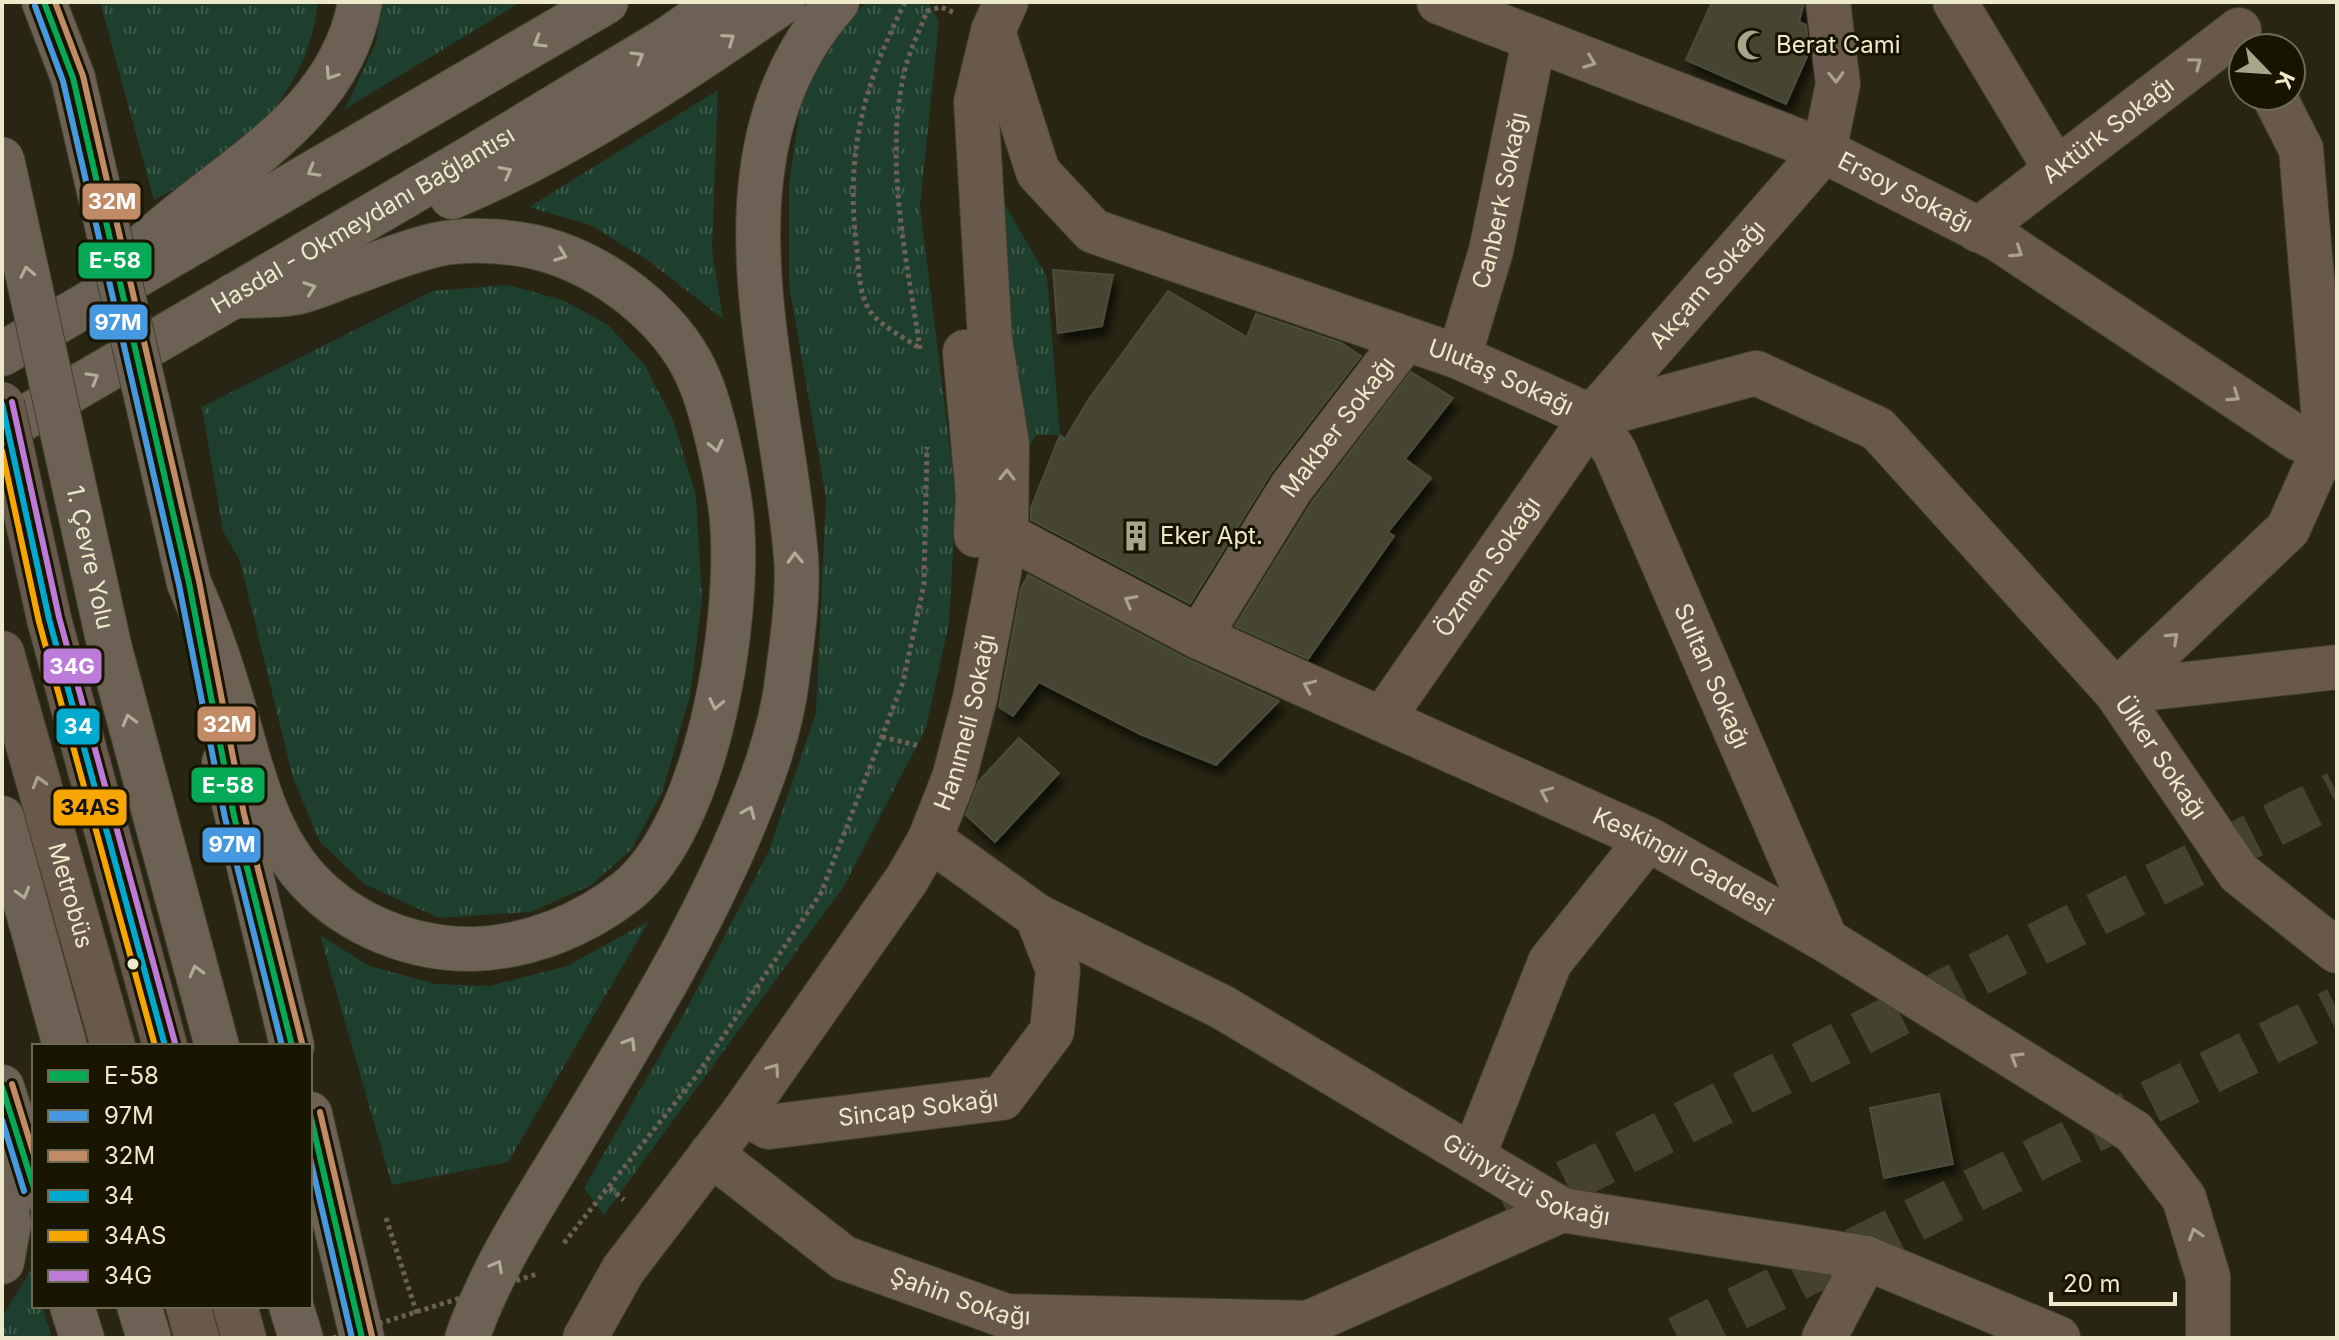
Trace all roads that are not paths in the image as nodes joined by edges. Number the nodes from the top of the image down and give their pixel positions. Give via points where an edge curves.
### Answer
1 (44, 2) edge
2 (61, 2) edge
3 (360, 2) edge
4 (606, 2) edge
5 (721, 2) edge
6 (783, 2) edge
7 (837, 2) edge
8 (1439, 2) edge
9 (1828, 2) edge
10 (1955, 2) edge
11 (989, 14) edge
12 (2236, 27) edge
13 (1534, 41) junction
14 (73, 78) junction
15 (2286, 112) edge
16 (1824, 151) junction
17 (2319, 154) edge
18 (2, 159) edge
19 (2056, 170) junction
20 (354, 224) junction
21 (1978, 230) junction
22 (233, 296) junction
23 (86, 308) junction
24 (1404, 341) junction
25 (2, 354) edge
26 (1459, 357) junction
27 (2, 404) edge
28 (1592, 417) junction
29 (2, 431) edge
30 (2332, 445) edge
31 (991, 526) junction
32 (189, 583) junction
33 (1199, 637) junction
34 (2, 653) edge
35 (2337, 667) edge
36 (2116, 692) junction
37 (1383, 718) junction
38 (2, 818) edge
39 (918, 831) junction
40 (1648, 839) junction
41 (1037, 916) junction
42 (1826, 940) junction
43 (2337, 951) edge
44 (64, 1044) edge
45 (112, 1044) edge
46 (164, 1044) edge
47 (216, 1044) edge
48 (292, 1044) edge
49 (2, 1087) edge
50 (730, 1104) junction
51 (312, 1123) edge
52 (711, 1154) junction
53 (1473, 1157) junction
54 (2, 1179) edge
55 (32, 1182) edge
56 (1562, 1210) junction
57 (1866, 1258) junction
58 (2, 1262) edge
59 (73, 1308) edge
60 (140, 1308) edge
61 (189, 1308) edge
62 (236, 1308) edge
63 (292, 1308) edge
64 (1302, 1330) edge
65 (82, 1338) edge
66 (149, 1338) edge
67 (197, 1338) edge
68 (244, 1338) edge
69 (301, 1338) edge
70 (362, 1338) edge
71 (467, 1338) edge
72 (558, 1338) edge
73 (585, 1338) edge
74 (1824, 1338) edge
75 (2058, 1338) edge
76 (2208, 1338) edge

1 - 14 highway
2 - 14 highway
3 -> 23 highway via 341,58 308,108 271,144 162,228
4 -> 23 highway via 173,251
20 -> 5 highway, Hasdal - Okmeydanı Bağlantısı via 666,40
20 -> 6 highway via 426,209 496,178 662,86
71 -> 7 highway via 493,1271 717,889 761,785 787,684 796,563 757,252 760,175 773,107 796,59
8 - 13 street, Ersoy Sokağı
9 -> 16 street via 1838,84
10 - 19 street
11 - 24 street, Ulutaş Sokağı via 1038,172 1093,231
11 - 31 main road, Hanımeli Sokağı via 976,102 990,340 1007,444
19 -> 12 street, Aktürk Sokağı
13 -> 16 street, Ersoy Sokağı
13 - 26 street, Canberk Sokağı via 1491,251
14 - 32 highway, bridge
15 - 17 street
16 - 21 street, Ersoy Sokağı
16 - 28 street, Akçam Sokağı
17 - 30 street
47 -> 18 highway, 1. Çevre Yolu, bridge via 110,649
19 - 21 street, Aktürk Sokağı
20 - 22 highway, Hasdal - Okmeydanı Bağlantısı
21 -> 30 street, Ersoy Sokağı via 2299,439
29 -> 22 highway, Hasdal - Okmeydanı Bağlantısı
22 -> 32 highway via 295,293 437,244 494,242 553,251 592,269 633,296 672,335 701,383 732,520 731,607 723,668 712,724 680,816 629,889 573,926 504,948 455,949 401,940 357,919 312,884 278,839 259,794 210,631
23 - 25 highway
24 - 26 street, Ulutaş Sokağı
24 - 33 street, Makber Sokağı via 1291,488
26 - 28 street, Ulutaş Sokağı
27 - 46 street, bridge via 49,619
28 - 36 street, Ulutaş Sokağı via 1756,373 1878,429
28 - 37 street, Özmen Sokağı
28 - 42 street, Sultan Sokağı via 1615,452
36 -> 30 street, Ülker Sokağı via 2288,529
33 -> 31 street, Keskingil Caddesi
31 - 39 main road, Hanımeli Sokağı via 975,564
31 - 39 main road, Hanımeli Sokağı via 975,698 954,778
32 - 48 highway via 216,727
37 -> 33 street, Keskingil Caddesi
45 -> 34 street, Metrobüs
35 - 36 street
36 - 43 street, Ülker Sokağı via 2239,873
40 -> 37 street, Keskingil Caddesi
38 -> 44 highway
39 - 41 street
39 - 50 main road, Hanımeli Sokağı via 907,879
40 - 42 street, Keskingil Caddesi
40 - 53 street via 1550,962
41 - 50 street, Sincap Sokağı via 1058,970 1052,1031 1002,1098 769,1127
41 - 53 street, Günyüzü Sokağı via 1222,1007
76 -> 42 street, Keskingil Caddesi via 2208,1277 2184,1198 2134,1132
49 - 55 highway
50 - 52 main road, Hanımeli Sokağı
50 - 72 main road, Hanımeli Sokağı via 635,1210
51 - 70 highway
52 - 64 street, Şahin Sokağı via 844,1258 1006,1316
52 - 73 main road, Hanımeli Sokağı via 623,1270
53 - 56 street, Günyüzü Sokağı
54 - 58 highway via 9,1224
56 - 57 street, Günyüzü Sokağı
56 - 64 street, Şahin Sokağı
57 - 74 street
57 - 75 street, Günyüzü Sokağı
59 - 65 highway
60 - 66 highway
61 - 67 street
62 - 68 street
63 - 69 highway

